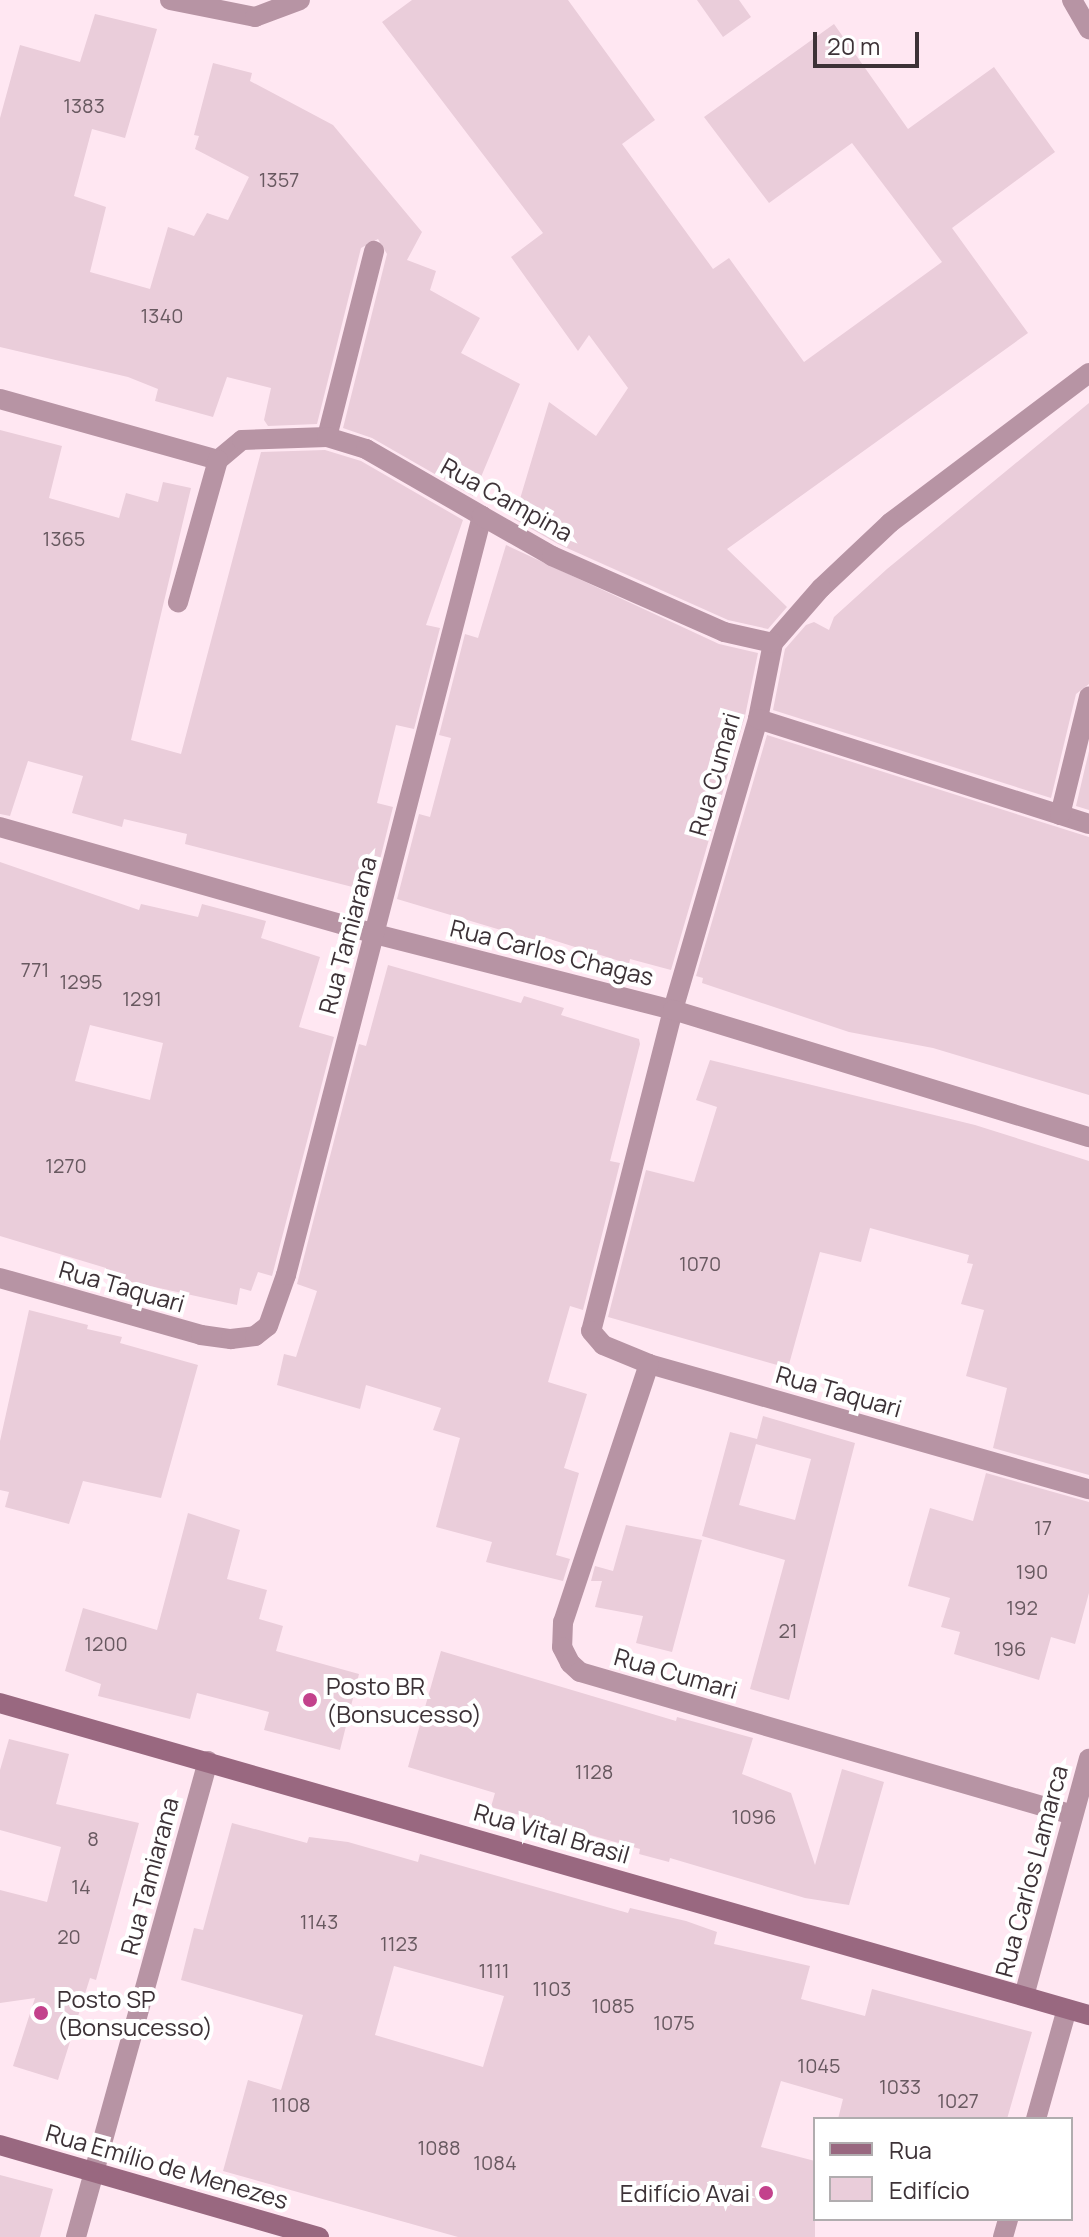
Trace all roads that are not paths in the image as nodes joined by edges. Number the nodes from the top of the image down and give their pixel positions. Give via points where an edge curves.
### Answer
1 (170, 0) edge
2 (300, 0) edge
3 (1072, 0) edge
4 (1089, 29) edge
5 (374, 251) dead end
6 (1089, 373) edge
7 (0, 399) edge
8 (327, 437) junction
9 (218, 460) junction
10 (482, 516) junction
11 (178, 602) dead end
12 (773, 643) junction
13 (1089, 697) edge
14 (758, 719) junction
15 (1060, 815) junction
16 (1089, 824) edge
17 (0, 827) edge
18 (375, 934) junction
19 (673, 1010) junction
20 (1089, 1137) edge
21 (0, 1278) edge
22 (592, 1322) joint
23 (231, 1339) joint
24 (649, 1364) junction
25 (1089, 1489) edge
26 (0, 1703) edge
27 (1089, 1759) edge
28 (208, 1761) junction
29 (1073, 1815) junction
30 (1024, 1996) junction
31 (1067, 2009) junction
32 (1089, 2015) edge
33 (1037, 2117) edge
34 (0, 2145) edge
35 (95, 2172) junction
36 (76, 2237) edge
37 (319, 2237) edge

1 - 2 street via 255,17
3 - 4 street
5 - 8 street
6 - 12 street, Rua Cumari via 890,523 783,627
7 - 9 street
8 - 9 street, Rua Campina via 242,440
8 - 10 street, Rua Campina via 366,449
9 - 11 street
10 - 12 street, Rua Campina via 552,556 724,632
10 - 18 street, Rua Tamiarana
12 - 14 street, Rua Cumari
13 - 15 street
14 - 15 street
14 - 19 street, Rua Cumari
15 - 16 street
17 - 18 street, Rua Carlos Chagas
18 - 19 street, Rua Carlos Chagas
18 - 23 street, Rua Tamiarana via 268,1326 255,1336
19 - 20 street, Rua Carlos Chagas
19 - 22 street, Rua Cumari
21 - 23 street, Rua Taquari
22 - 24 street, Rua Taquari via 591,1331 603,1345
24 - 25 street, Rua Taquari
24 - 29 street, Rua Cumari via 563,1622 562,1647 570,1663 580,1672
26 - 28 street, Rua Vital Brasil
27 - 29 street, Rua Carlos Lamarca
28 - 30 street, Rua Vital Brasil
28 - 35 street, Rua Tamiarana
29 - 30 street, Rua Carlos Lamarca
30 - 31 street, Rua Vital Brasil
31 - 32 street, Rua Vital Brasil
31 - 33 street
34 - 35 street, Rua Emílio de Menezes
35 - 36 street, Rua Tamiarana
35 - 37 street, Rua Emílio de Menezes

